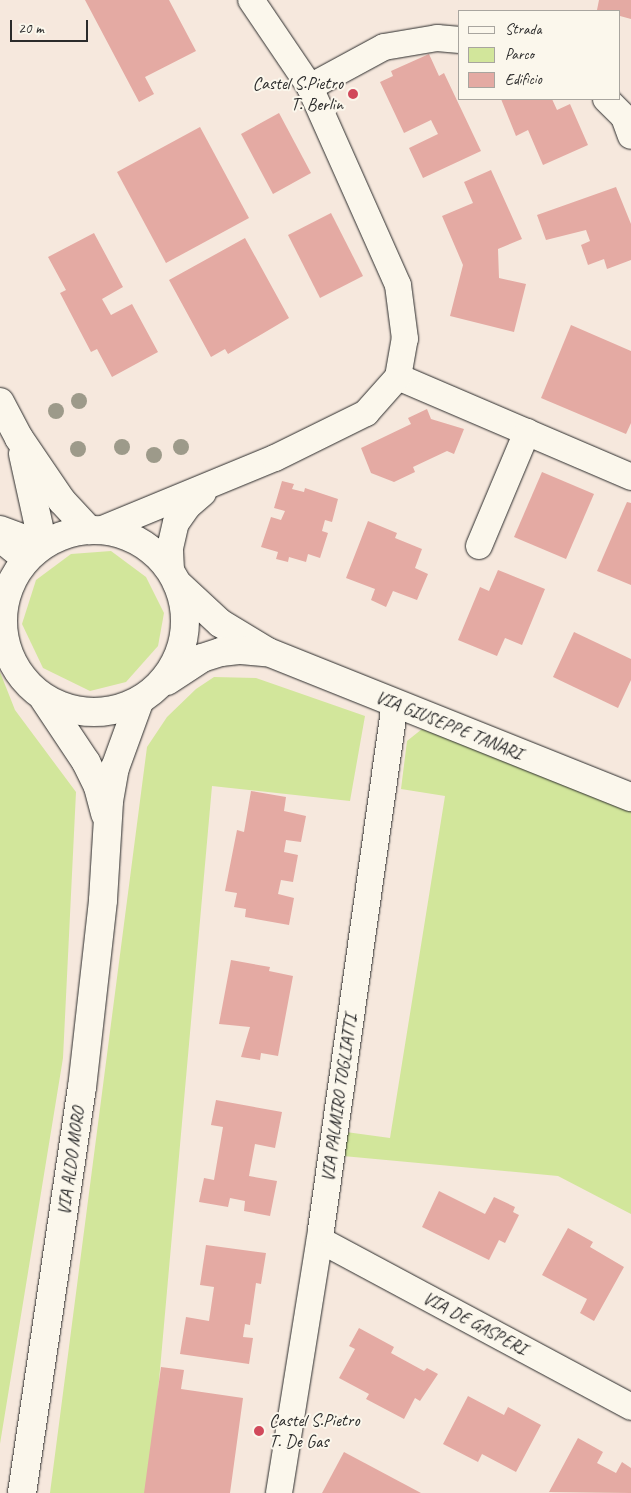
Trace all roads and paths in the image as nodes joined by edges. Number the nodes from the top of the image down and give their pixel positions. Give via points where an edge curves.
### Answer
1 (251, 0) edge
2 (458, 40) edge
3 (310, 88) junction
4 (607, 100) edge
5 (631, 136) edge
6 (398, 377) junction
7 (0, 402) edge
8 (528, 432) junction
9 (19, 438) junction
10 (631, 477) edge
11 (209, 487) junction
12 (0, 529) edge
13 (94, 530) junction
14 (0, 539) edge
15 (478, 546) dead end
16 (34, 552) junction
17 (175, 577) junction
18 (268, 652) junction
19 (150, 694) junction
20 (43, 697) junction
21 (395, 702) junction
22 (631, 797) edge
23 (106, 827) junction
24 (320, 1240) junction
25 (631, 1406) edge
26 (22, 1493) edge
27 (279, 1493) edge

1 - 3 street
2 - 3 street via 437,38 384,47
3 - 6 street via 398,285 405,339
4 - 5 street via 624,117
6 - 8 street
6 - 11 street via 366,413
7 - 9 main road
8 - 10 street
8 - 15 street
9 - 13 main road via 62,501
9 - 16 main road
11 - 13 street
11 - 17 street via 187,507 176,523 170,548
12 - 16 street
13 - 16 main road via 65,534
13 - 17 main road, VIA GIUSEPPE TANARI via 140,542 157,554
14 - 16 street
16 - 20 main road via 13,578 5,599 2,622 5,644 13,664 26,683
17 - 18 main road, VIA GIUSEPPE TANARI via 220,623
17 - 19 main road, VIA ALDO MORO via 186,610 185,637 176,663
18 - 19 main road, VIA GIUSEPPE TANARI via 241,650 202,658
18 - 21 main road, VIA GIUSEPPE TANARI
19 - 20 main road, VIA GIUSEPPE TANARI via 116,711 90,713 66,709
19 - 23 main road, VIA ALDO MORO via 115,768
20 - 23 main road, VIA ALDO MORO via 86,762 98,787
21 - 22 main road, VIA GIUSEPPE TANARI
21 - 24 street, VIA PALMIRO TOGLIATTI
23 - 26 main road, VIA ALDO MORO via 103,900 83,1078
24 - 25 street, VIA DE GASPERI
24 - 27 street, VIA PALMIRO TOGLIATTI

